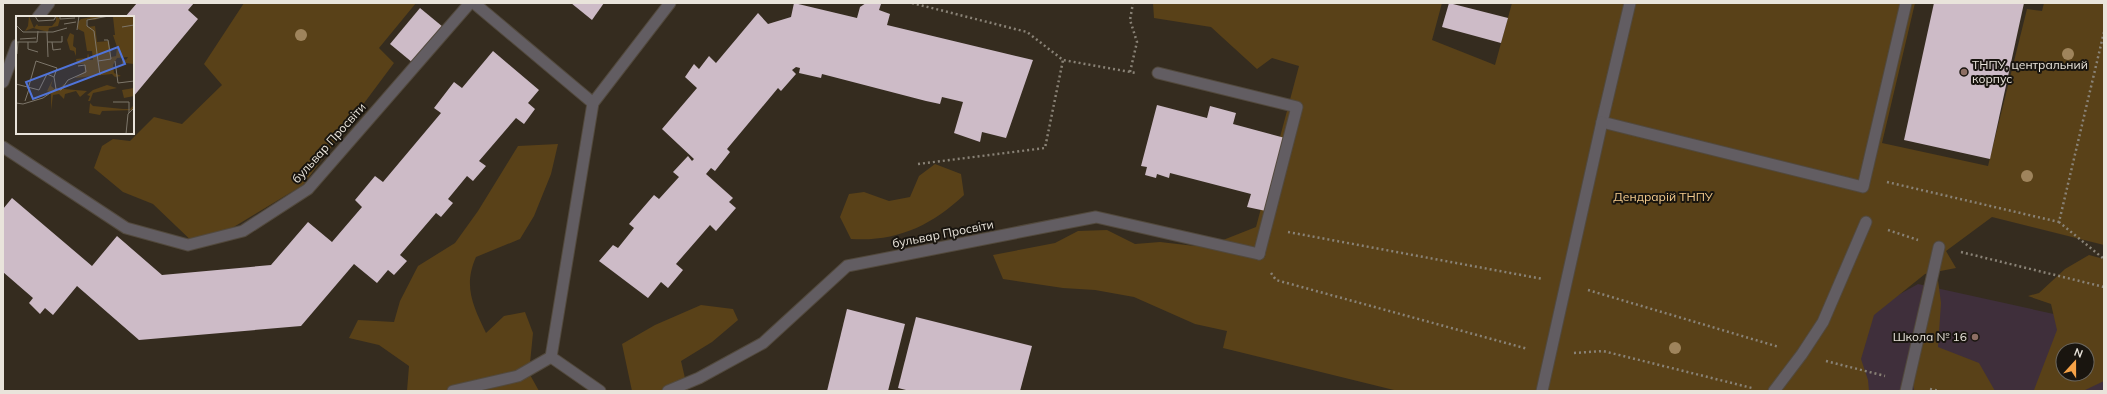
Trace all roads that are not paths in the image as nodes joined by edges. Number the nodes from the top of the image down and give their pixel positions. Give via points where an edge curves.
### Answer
1 (49, 3) edge
2 (470, 3) edge
3 (474, 3) edge
4 (670, 3) edge
5 (1630, 3) edge
6 (1906, 3) edge
7 (39, 16) edge
8 (16, 48) edge
9 (1158, 73) road end
10 (3, 82) edge
11 (593, 103) junction
12 (1602, 122) junction
13 (4, 150) edge
14 (1866, 222) road end
15 (1939, 247) road end
16 (551, 357) junction
17 (1907, 387) edge
18 (453, 391) edge
19 (600, 391) edge
20 (668, 391) edge
21 (1542, 391) edge
22 (1774, 391) edge

1 - 7 street
2 - 13 street, бульвар Просвіти via 308,189 243,231 188,245 126,228
3 - 11 street
4 - 11 street
5 - 12 street
6 - 12 street via 1863,187
8 - 10 street
9 - 20 street, бульвар Просвіти via 1297,107 1259,254 1096,217 847,266 763,343 699,378
11 - 16 street
12 - 21 street
14 - 22 street via 1823,322
15 - 17 street
16 - 18 street via 518,376
16 - 19 street

